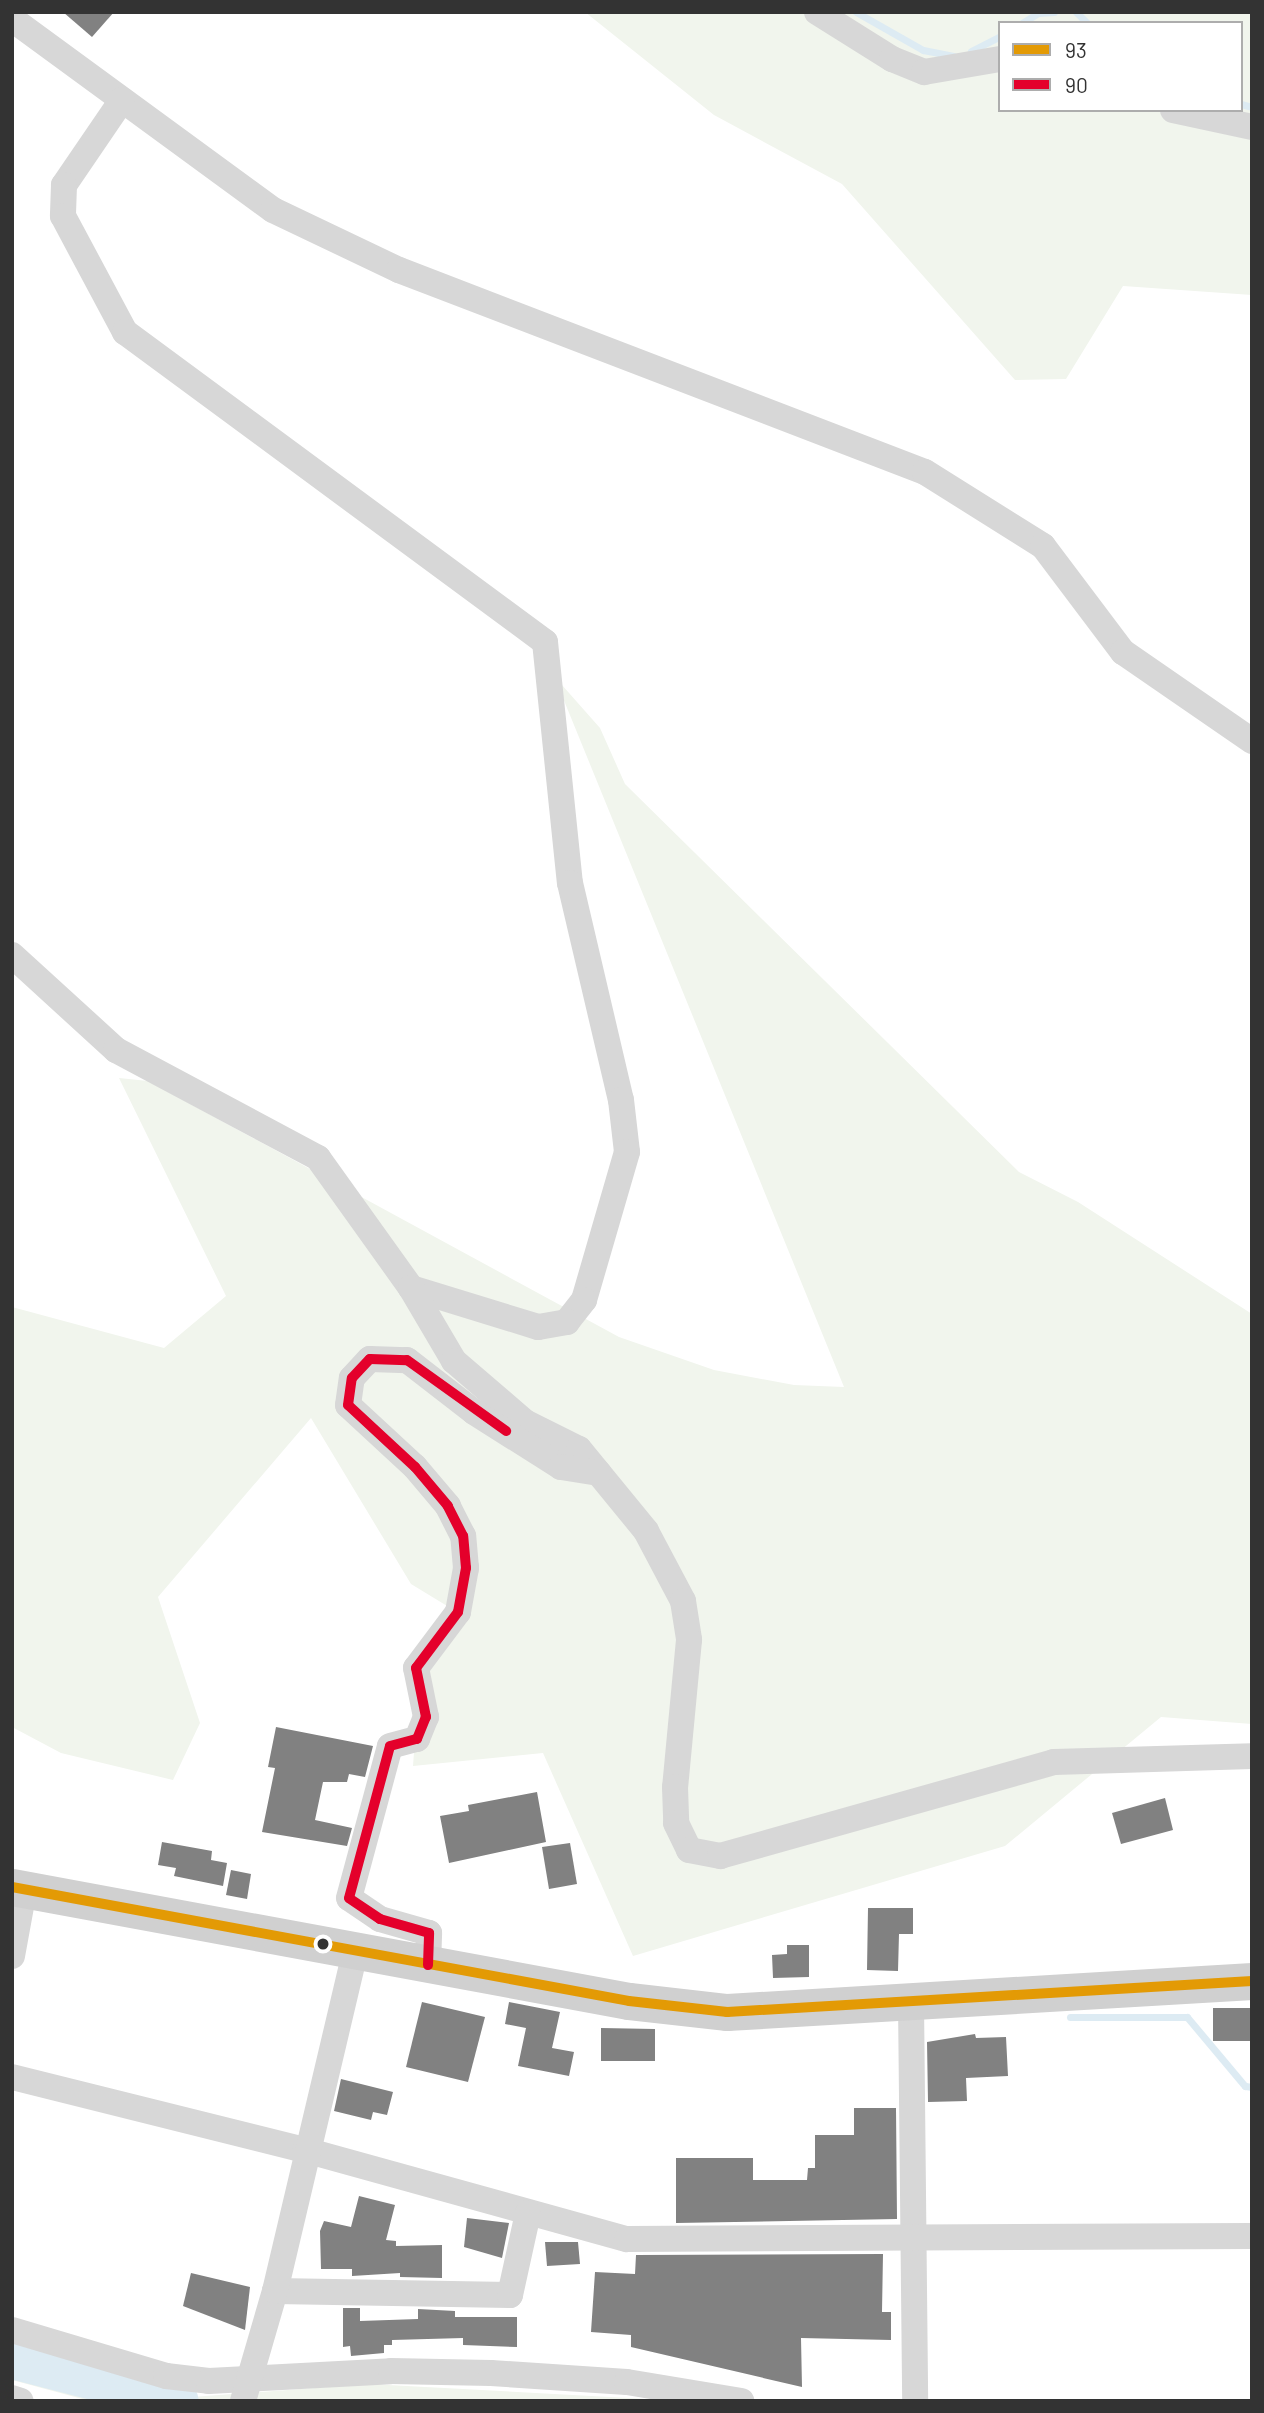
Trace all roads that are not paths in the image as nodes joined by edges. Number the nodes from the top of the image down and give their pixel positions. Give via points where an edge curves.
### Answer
1 (817, 12) edge
2 (12, 19) edge
3 (998, 59) edge
4 (122, 100) junction
5 (1182, 112) edge
6 (1252, 128) edge
7 (1252, 741) edge
8 (12, 955) edge
9 (411, 1288) junction
10 (599, 1473) junction
11 (1252, 1756) edge
12 (18, 1888) edge
13 (355, 1952) junction
14 (12, 1956) edge
15 (428, 1965) junction
16 (1252, 1981) edge
17 (911, 2002) junction
18 (12, 2077) edge
19 (305, 2150) junction
20 (528, 2213) junction
21 (1252, 2236) edge
22 (911, 2238) junction
23 (275, 2291) junction
24 (12, 2330) edge
25 (246, 2390) edge
26 (12, 2398) edge
27 (21, 2401) edge
28 (741, 2401) edge
29 (915, 2401) edge

1 - 3 street via 892,59 924,72
2 - 4 street
4 - 7 street via 273,211 399,270 925,472 1043,546 1123,652
4 - 9 street via 64,185 63,216 125,332 545,642 570,883 621,1100 627,1152 583,1300 567,1322 538,1327
5 - 6 street
8 - 9 street via 116,1050 318,1158
9 - 10 street via 454,1361 525,1422 579,1449
10 - 11 street via 646,1531 683,1601 689,1640 675,1787 676,1823 689,1850 720,1856 1054,1762
10 - 15 street via 562,1466 474,1412 407,1360 370,1359 352,1378 348,1405 415,1467 448,1506 463,1536 466,1568 457,1612 416,1668 426,1717 417,1739 390,1746 349,1898 380,1919 429,1933
12 - 13 main road
12 - 14 street
13 - 15 main road
13 - 19 street
15 - 17 main road via 629,2001 727,2012
16 - 17 main road
17 - 22 street
18 - 19 street
19 - 20 street
19 - 23 street
20 - 22 street via 627,2239
20 - 23 street via 510,2295
21 - 22 street
22 - 29 street
23 - 25 street
24 - 25 street via 166,2376
25 - 28 street via 391,2371 491,2373 627,2382
26 - 27 street

